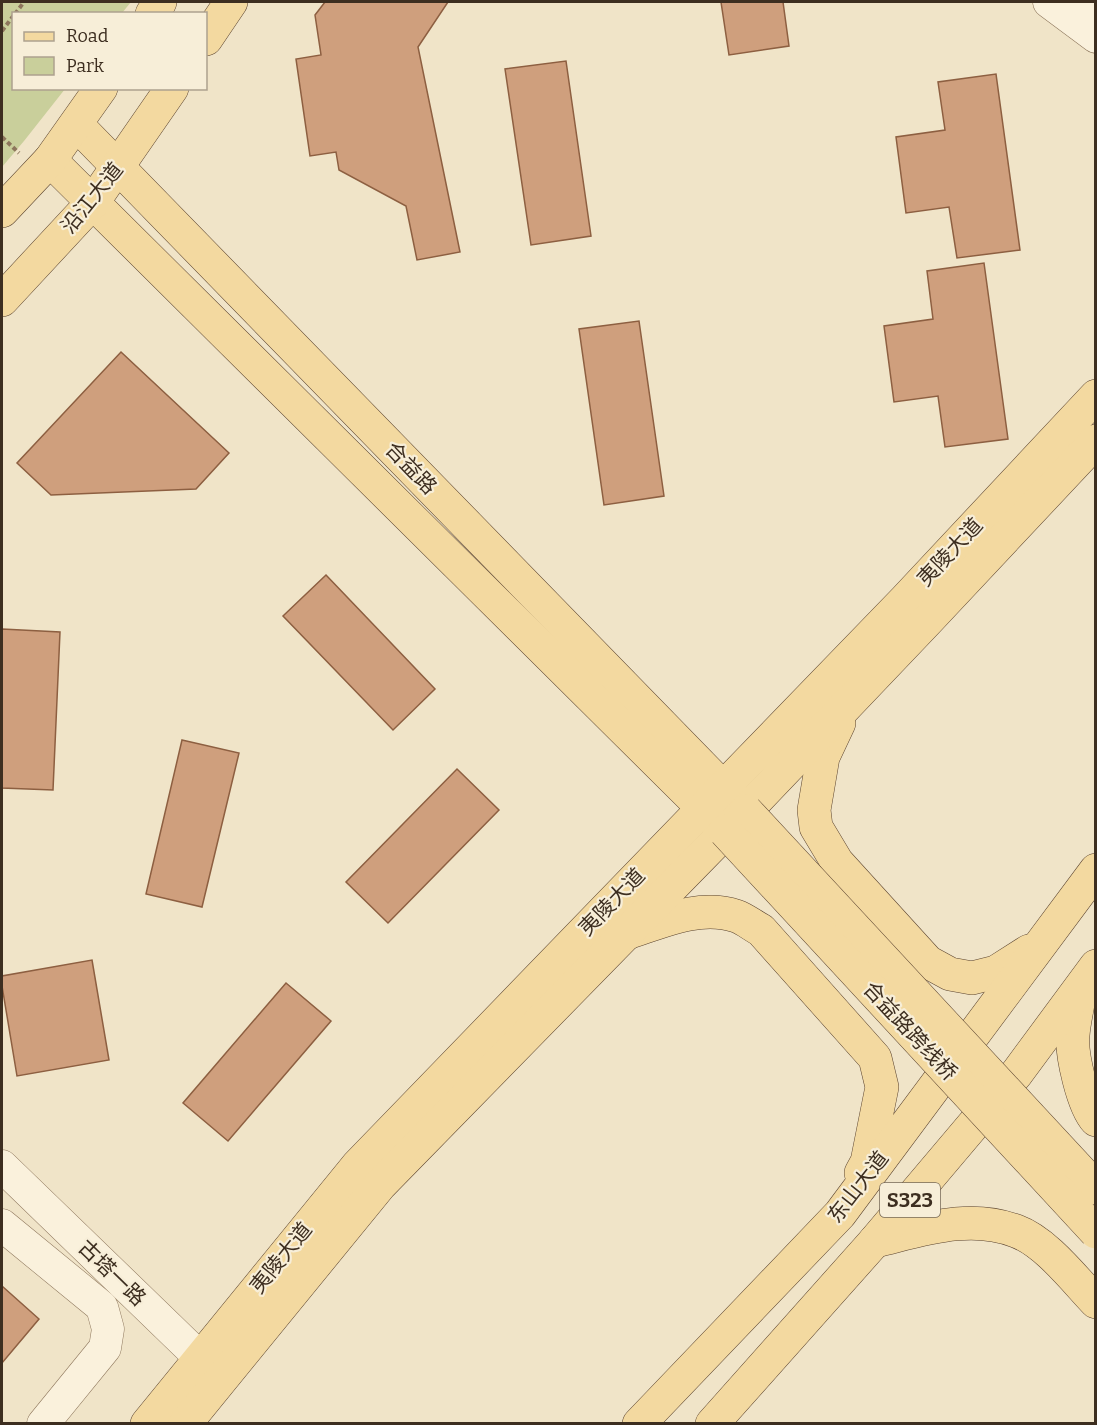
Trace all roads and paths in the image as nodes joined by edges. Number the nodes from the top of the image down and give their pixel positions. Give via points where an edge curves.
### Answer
1 (231, 2) edge
2 (1049, 2) edge
3 (1086, 2) edge
4 (1095, 9) edge
5 (12, 17) edge
6 (2, 31) edge
7 (1095, 37) edge
8 (207, 38) edge
9 (100, 90) edge
10 (171, 90) edge
11 (77, 125) junction
12 (2, 137) edge
13 (35, 157) junction
14 (118, 168) junction
15 (93, 202) junction
16 (2, 211) edge
17 (2, 300) edge
18 (1095, 396) edge
19 (1095, 441) edge
20 (848, 705) junction
21 (724, 809) junction
22 (1095, 870) edge
23 (625, 934) junction
24 (1041, 944) junction
25 (1089, 976) edge
26 (1095, 1120) edge
27 (2, 1166) edge
28 (1095, 1188) edge
29 (840, 1214) junction
30 (2, 1225) edge
31 (1095, 1232) edge
32 (875, 1241) junction
33 (1095, 1302) edge
34 (211, 1368) junction
35 (44, 1424) edge
36 (147, 1424) edge
37 (185, 1424) edge
38 (639, 1424) edge
39 (712, 1424) edge

1 - 8 main road
2 - 7 street
3 - 4 street
5 - 6 path
9 - 11 main road
10 - 14 main road, 沿江大道
11 - 13 main road
11 - 14 main road, 合益路
12 - 13 path
13 - 15 main road, 合益路
13 - 16 main road
14 - 15 main road, 沿江大道
14 - 21 main road, 合益路
15 - 17 main road, 沿江大道
15 - 21 main road, 合益路
18 - 21 main road, 夷陵大道 via 905,600
19 - 20 main road, 夷陵大道
20 - 21 main road, 夷陵大道
20 - 24 main road via 824,757 814,810 816,827 837,862 928,962 950,974 972,978 996,972
21 - 23 main road, 夷陵大道
21 - 28 main road, 合益路跨线桥, bridge
21 - 31 main road, 合益路跨线桥, bridge
21 - 34 main road, 夷陵大道 via 358,1165
22 - 24 main road, 东山大道
23 - 29 main road via 683,914 737,916 761,930 875,1058 882,1087 867,1162
23 - 34 main road, 夷陵大道 via 380,1185
24 - 29 main road, 东山大道
25 - 26 main road via 1072,1037 1082,1096
25 - 32 main road, S323 via 1017,1072
27 - 34 street, 古塔一路
29 - 38 main road, 东山大道
30 - 35 street via 102,1307 108,1329 105,1348
32 - 33 main road via 964,1222 1018,1232 1058,1262
32 - 39 main road, S323
34 - 36 main road, 夷陵大道
34 - 37 main road, 夷陵大道

